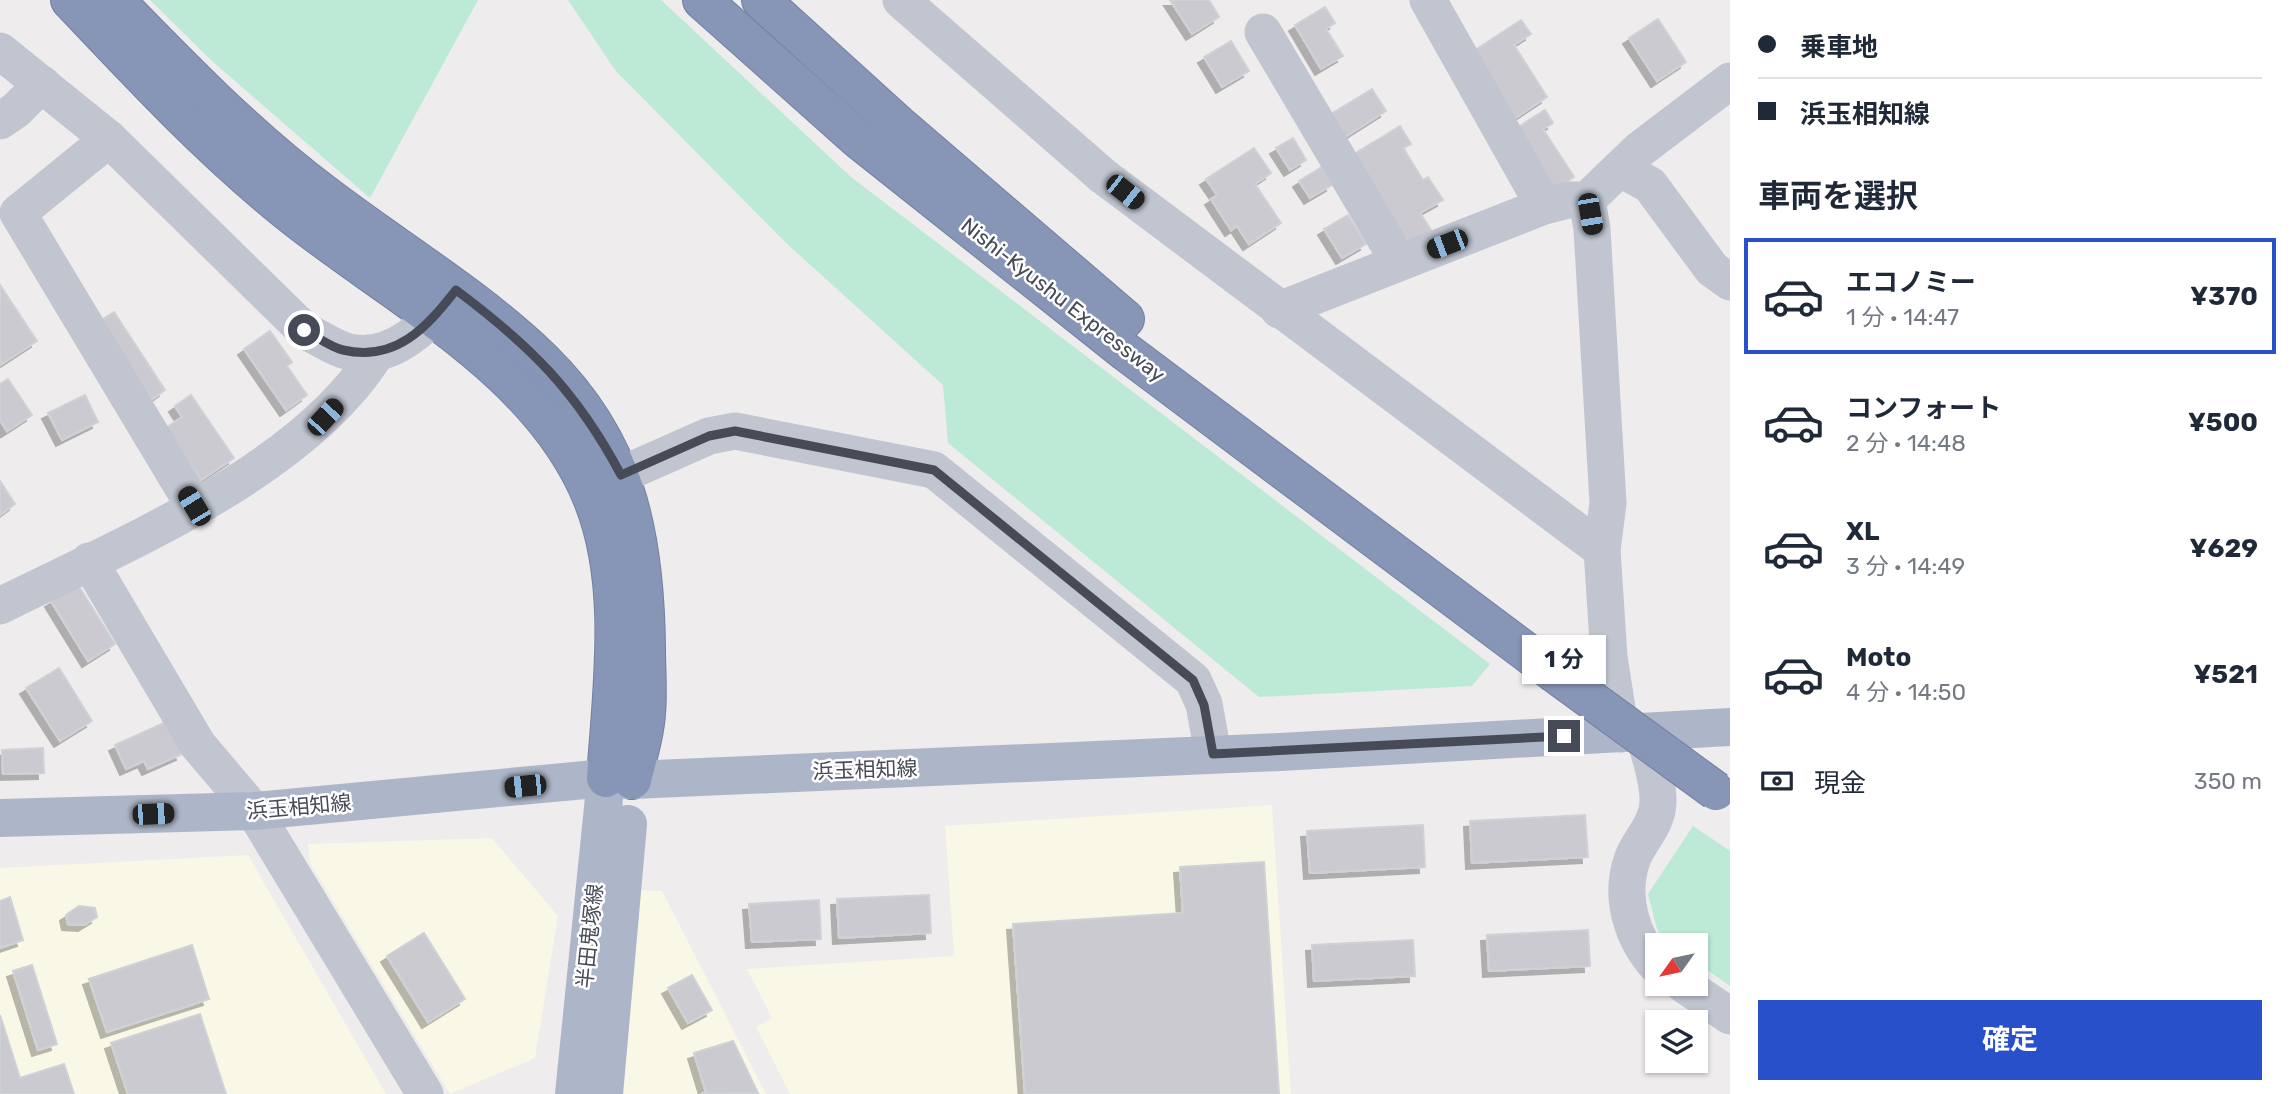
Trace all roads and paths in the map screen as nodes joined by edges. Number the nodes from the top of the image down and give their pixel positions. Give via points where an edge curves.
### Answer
1 (70, 0) edge
2 (115, 0) edge
3 (702, 0) edge
4 (761, 0) edge
5 (901, 0) edge
6 (1428, 0) edge
7 (1263, 32) dead end
8 (0, 51) edge
9 (1730, 81) edge
10 (41, 84) junction
11 (0, 121) edge
12 (109, 139) junction
13 (1621, 169) junction
14 (1587, 200) junction
15 (1544, 206) junction
16 (1399, 262) junction
17 (1730, 282) edge
18 (445, 305) junction
19 (1279, 310) junction
20 (376, 354) junction
21 (621, 475) junction
22 (194, 506) junction
23 (1602, 550) junction
24 (89, 561) junction
25 (1436, 584) junction
26 (0, 606) edge
27 (1730, 727) edge
28 (1632, 733) junction
29 (1213, 754) junction
30 (619, 779) junction
31 (1723, 796) edge
32 (254, 811) junction
33 (0, 818) edge
34 (1645, 951) edge
35 (1701, 996) edge
36 (1730, 1016) edge
37 (425, 1094) edge
38 (574, 1094) edge
39 (604, 1094) edge

1 - 18 highway via 172,109 282,208
2 - 18 highway via 202,90
3 - 25 highway, Nishi-Kyushu Expressway via 858,138 1072,309
4 - 25 highway, Nishi-Kyushu Expressway via 901,127
5 - 19 street via 1103,176
6 - 15 street
7 - 16 street
8 - 10 street
9 - 13 street
10 - 11 street
10 - 12 street
12 - 20 street via 304,330 341,350
12 - 22 street via 18,213
13 - 14 street
13 - 17 street via 1650,185 1712,269
14 - 15 street
14 - 23 street via 1608,503
15 - 16 street
16 - 19 street
18 - 20 street via 405,342
18 - 21 highway via 543,361 578,402
18 - 30 highway via 491,365 540,416 573,461 593,500 612,596
19 - 23 street
20 - 22 street via 325,417 274,457
21 - 29 street via 709,436 735,431 934,470 1193,680 1204,705
21 - 30 highway via 645,578 646,714
22 - 24 street
23 - 28 street via 1609,657
24 - 26 street
24 - 32 street via 198,745
25 - 31 highway, Nishi-Kyushu Expressway, bridge
27 - 28 main road, 浜玉相知線
28 - 29 main road, 浜玉相知線
28 - 34 street via 1658,803 1652,826 1632,861 1627,897 1635,938
29 - 30 main road, 浜玉相知線
30 - 32 main road, 浜玉相知線
30 - 38 main road, 半田鬼塚線
30 - 39 main road, 半田鬼塚線
32 - 33 main road, 浜玉相知線
32 - 37 street
35 - 36 street

